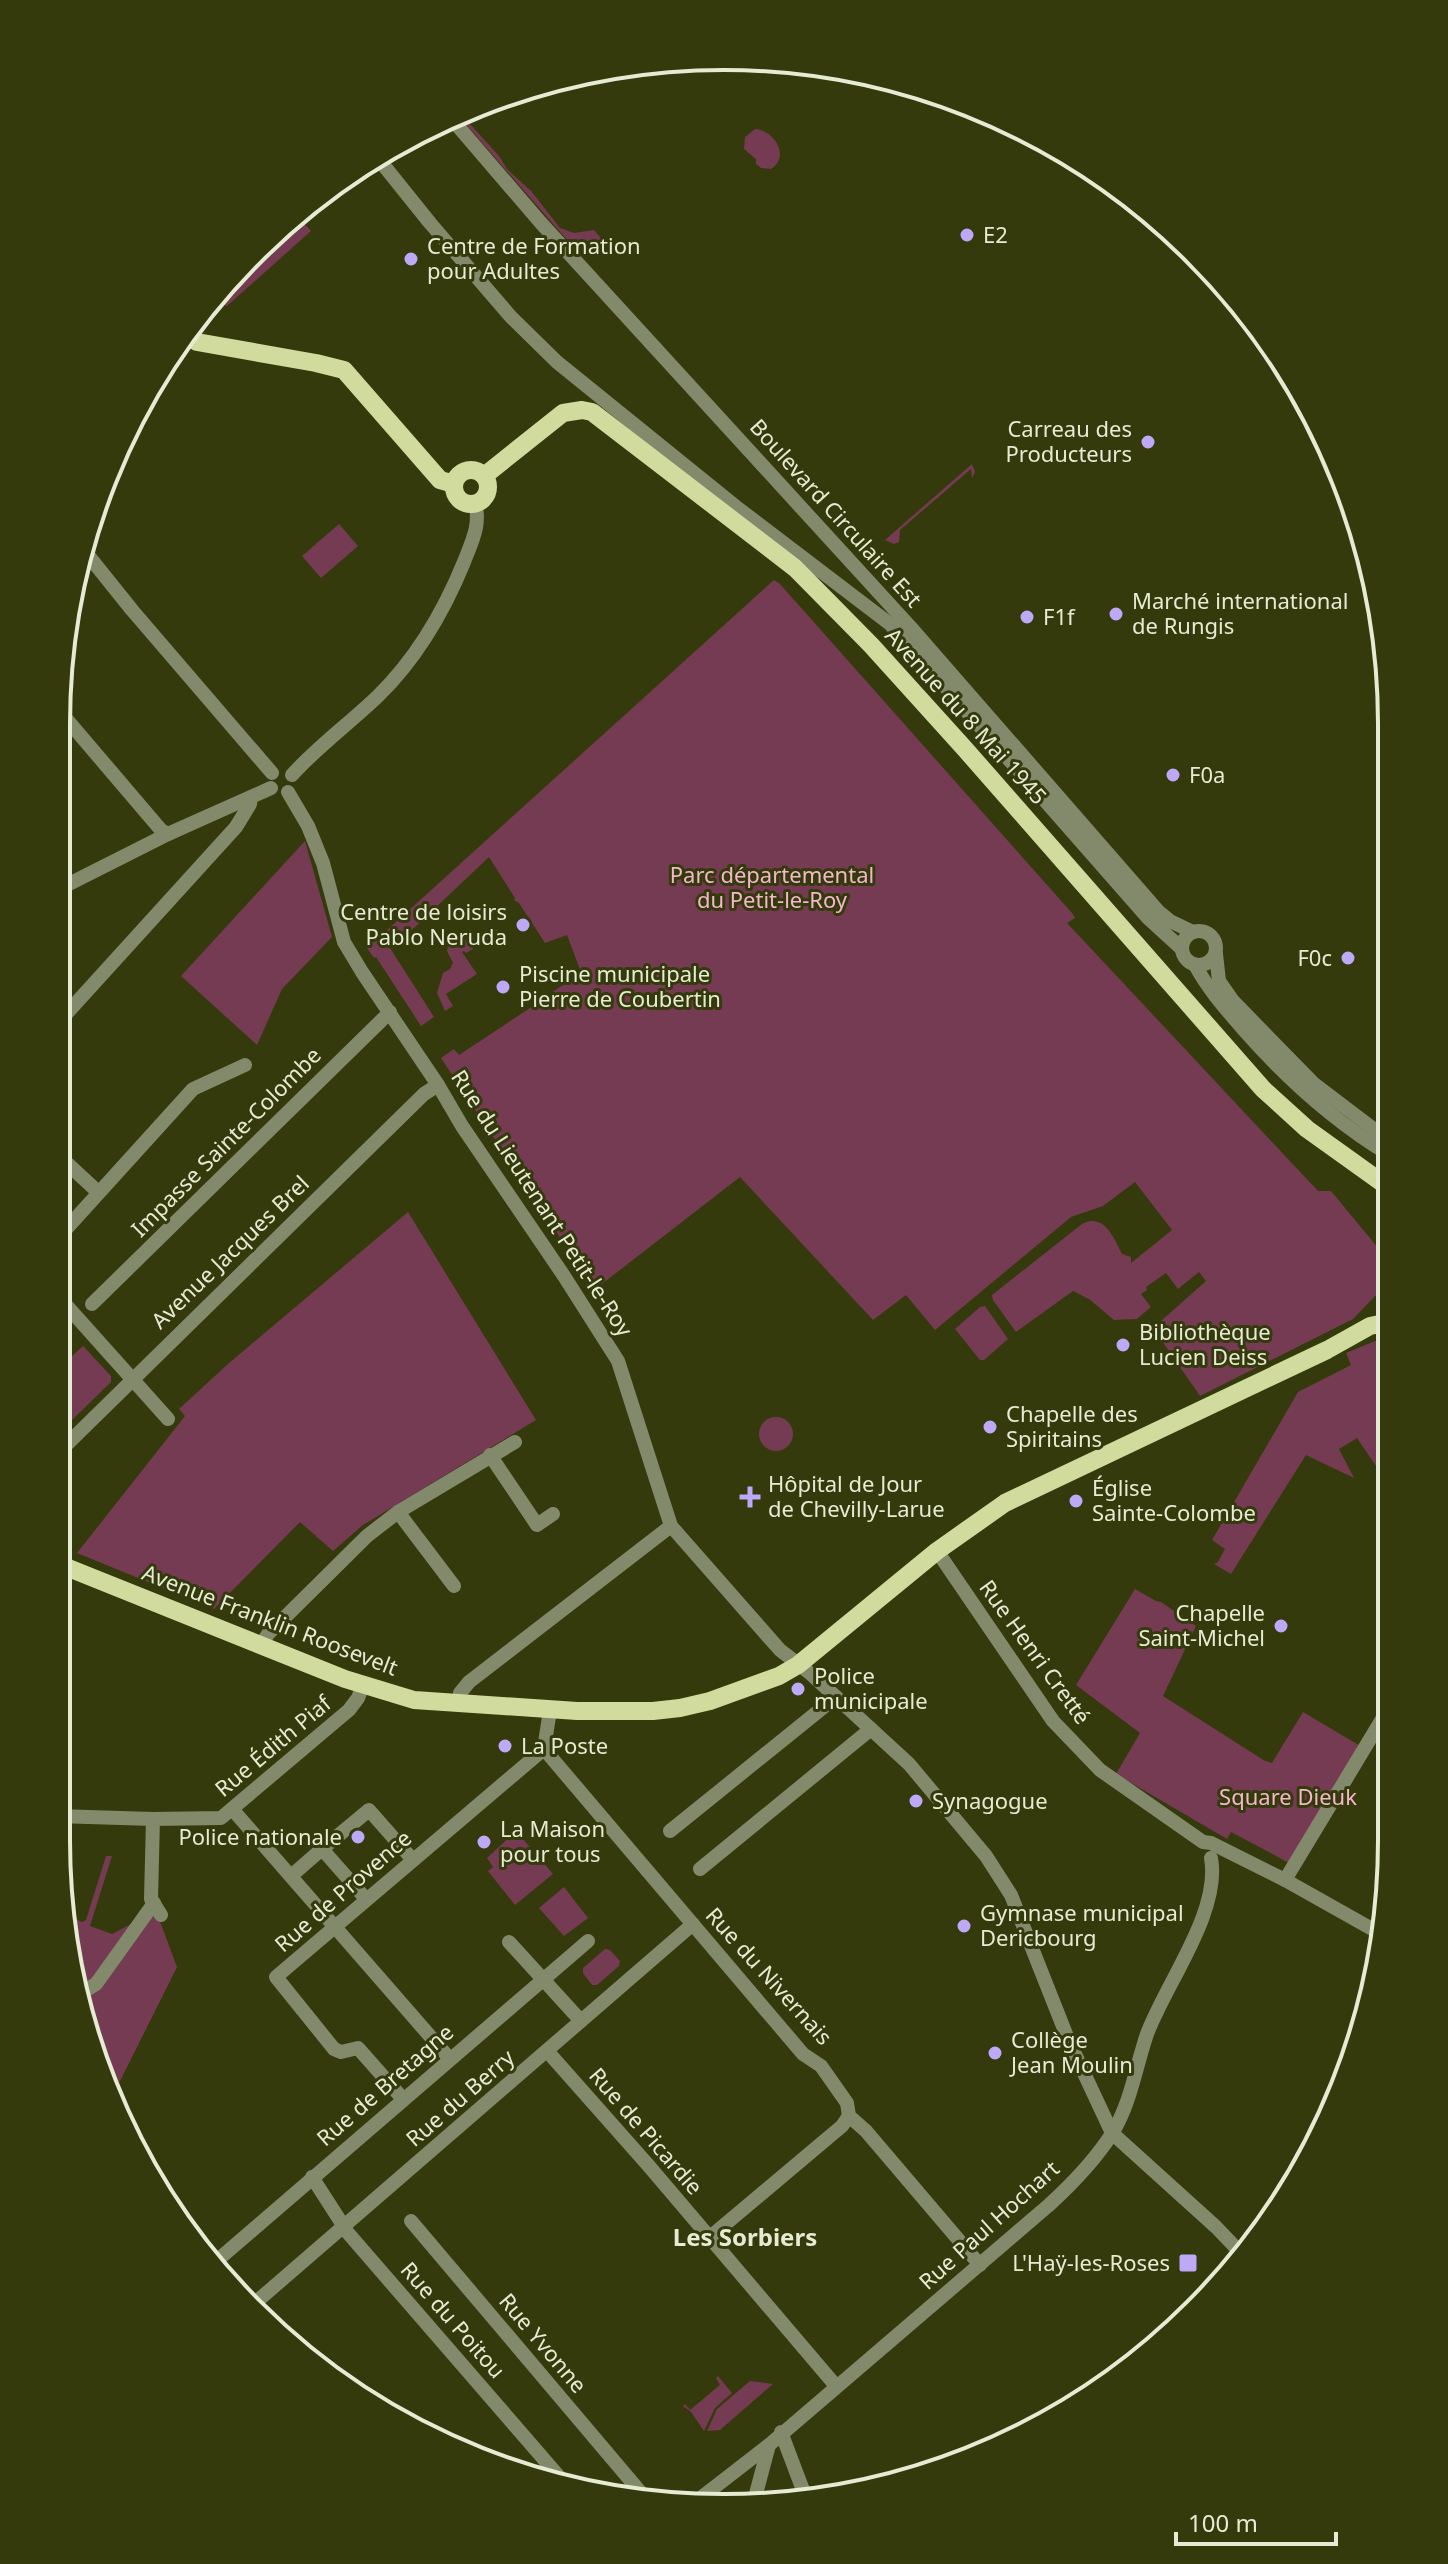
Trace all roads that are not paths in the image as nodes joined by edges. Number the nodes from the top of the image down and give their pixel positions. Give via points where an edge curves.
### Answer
1 (458, 127) edge
2 (384, 166) edge
3 (195, 340) edge
4 (484, 476) junction
5 (454, 484) junction
6 (475, 503) junction
7 (91, 559) edge
8 (70, 723) edge
9 (292, 775) junction
10 (272, 781) junction
11 (288, 792) junction
12 (251, 797) junction
13 (168, 834) junction
14 (70, 883) edge
15 (1193, 932) junction
16 (1182, 949) junction
17 (1216, 954) junction
18 (1195, 965) junction
19 (70, 1010) edge
20 (390, 1012) junction
21 (245, 1065) dead end
22 (438, 1085) junction
23 (1378, 1133) edge
24 (1378, 1147) edge
25 (70, 1166) edge
26 (1378, 1178) edge
27 (98, 1192) junction
28 (70, 1224) edge
29 (92, 1304) dead end
30 (70, 1309) edge
31 (1378, 1324) edge
32 (133, 1379) junction
33 (168, 1419) dead end
34 (70, 1441) edge
35 (515, 1442) dead end
36 (490, 1455) junction
37 (398, 1512) junction
38 (553, 1514) dead end
39 (671, 1526) junction
40 (937, 1551) junction
41 (70, 1569) edge
42 (454, 1586) dead end
43 (261, 1645) junction
44 (798, 1665) junction
45 (363, 1685) junction
46 (836, 1697) junction
47 (459, 1704) junction
48 (550, 1710) junction
49 (1378, 1726) edge
50 (871, 1729) junction
51 (544, 1749) junction
52 (233, 1810) junction
53 (70, 1816) edge
54 (153, 1819) junction
55 (670, 1831) dead end
56 (322, 1849) junction
57 (1211, 1858) dead end
58 (413, 1860) junction
59 (700, 1869) dead end
60 (291, 1876) junction
61 (1285, 1880) junction
62 (366, 1899) junction
63 (693, 1924) junction
64 (336, 1927) junction
65 (1371, 1929) edge
66 (588, 1941) dead end
67 (509, 1942) dead end
68 (541, 1980) junction
69 (88, 1989) edge
70 (581, 2021) junction
71 (548, 2052) junction
72 (450, 2059) junction
73 (403, 2099) junction
74 (849, 2116) junction
75 (1112, 2133) junction
76 (312, 2177) junction
77 (411, 2221) dead end
78 (343, 2226) junction
79 (710, 2237) junction
80 (1235, 2247) edge
81 (221, 2257) edge
82 (980, 2265) junction
83 (259, 2299) edge
84 (836, 2386) junction
85 (781, 2432) junction
86 (769, 2445) junction
87 (555, 2472) edge
88 (637, 2488) edge
89 (803, 2489) edge
90 (756, 2493) edge
91 (706, 2494) edge

1 - 15 street, Boulevard Circulaire Est via 914,631 1159,912
2 - 16 street via 557,362 890,624 1147,917
3 - 5 main road via 344,370 440,480
4 - 5 main road via 464,471
4 - 6 main road via 486,494
4 - 26 main road, Avenue du 8 Mai 1945 via 563,413 592,412 795,568 955,737 1263,1089 1307,1129
5 - 6 main road via 460,499
6 - 9 street via 475,535 432,627 390,684
7 - 10 street
8 - 13 street
9 - 10 street via 283,769
9 - 11 street
10 - 11 street via 277,793
10 - 12 street
11 - 20 street, Rue du Lieutenant Petit-le-Roy via 323,863 344,942
12 - 13 street
12 - 19 street via 236,827
13 - 14 street
15 - 16 street
15 - 17 street via 1210,935
16 - 18 street
17 - 18 street via 1210,962
17 - 23 street via 1223,987 1298,1069
18 - 24 street via 1210,991 1283,1072 1327,1113
20 - 22 street, Rue du Lieutenant Petit-le-Roy
20 - 29 street, Impasse Sainte-Colombe
21 - 27 street via 193,1089
22 - 32 street, Avenue Jacques Brel
22 - 39 street, Rue du Lieutenant Petit-le-Roy via 618,1361
25 - 27 street
27 - 28 street
30 - 32 street
31 - 40 main road, Avenue Franklin Roosevelt via 1036,1487
32 - 33 street
32 - 34 street, Avenue Jacques Brel
35 - 36 street
36 - 37 street
36 - 38 street via 537,1525
37 - 42 street
37 - 43 street via 367,1536
39 - 44 street, Rue du Lieutenant Petit-le-Roy
39 - 47 street via 469,1682
40 - 44 main road, Avenue Franklin Roosevelt
40 - 61 street, Rue Henri Cretté via 1053,1721 1100,1770 1203,1842
41 - 43 main road, Avenue Franklin Roosevelt
43 - 45 main road, Avenue Franklin Roosevelt
44 - 46 street, Rue du Lieutenant Petit-le-Roy
44 - 48 main road, Avenue Franklin Roosevelt via 680,1708
45 - 47 main road, Avenue Franklin Roosevelt via 414,1700
45 - 52 street, Rue Édith Piaf via 349,1710
46 - 50 street, Rue du Lieutenant Petit-le-Roy
46 - 55 street
47 - 48 main road, Avenue Franklin Roosevelt
48 - 51 street
49 - 61 street
50 - 59 street
50 - 75 street, Rue du Lieutenant Petit-le-Roy via 965,1830 1011,1895
51 - 58 street, Rue de Provence
51 - 63 street, Rue du Nivernais
52 - 54 street, Rue Édith Piaf via 212,1820
52 - 60 street
53 - 54 street, Rue Édith Piaf
54 - 69 street via 151,1899 158,1909
56 - 58 street via 369,1810
56 - 60 street
56 - 62 street
57 - 75 street, Rue Paul Hochart via 1208,1902 1153,2021 1124,2112
58 - 62 street, Rue de Provence
60 - 64 street
61 - 65 street, Rue Henri Cretté
62 - 64 street, Rue de Provence
63 - 70 street, Rue du Berry
63 - 74 street, Rue du Nivernais via 803,2054 821,2066 847,2103
64 - 72 street
64 - 73 street, Rue de Provence via 276,1977 334,2049 358,2048
66 - 68 street, Rue de Bretagne
67 - 68 street
68 - 70 street
68 - 72 street, Rue de Bretagne
70 - 71 street, Rue du Berry
71 - 78 street, Rue du Berry
71 - 79 street, Rue de Picardie
72 - 73 street, Rue de Bretagne
73 - 76 street, Rue de Bretagne
74 - 79 street
74 - 82 street, Rue du Nivernais
75 - 80 street
75 - 82 street, Rue Paul Hochart via 1071,2184
76 - 78 street, Rue du Poitou
76 - 81 street, Rue de Bretagne
77 - 88 street, Rue Yvonne
78 - 83 street, Rue du Berry
78 - 87 street, Rue du Poitou
79 - 84 street, Rue de Picardie
82 - 84 street, Rue Paul Hochart
84 - 85 street, Rue Paul Hochart
85 - 86 street, Rue Paul Hochart
85 - 89 street
86 - 90 street
86 - 91 street, Rue Paul Hochart

